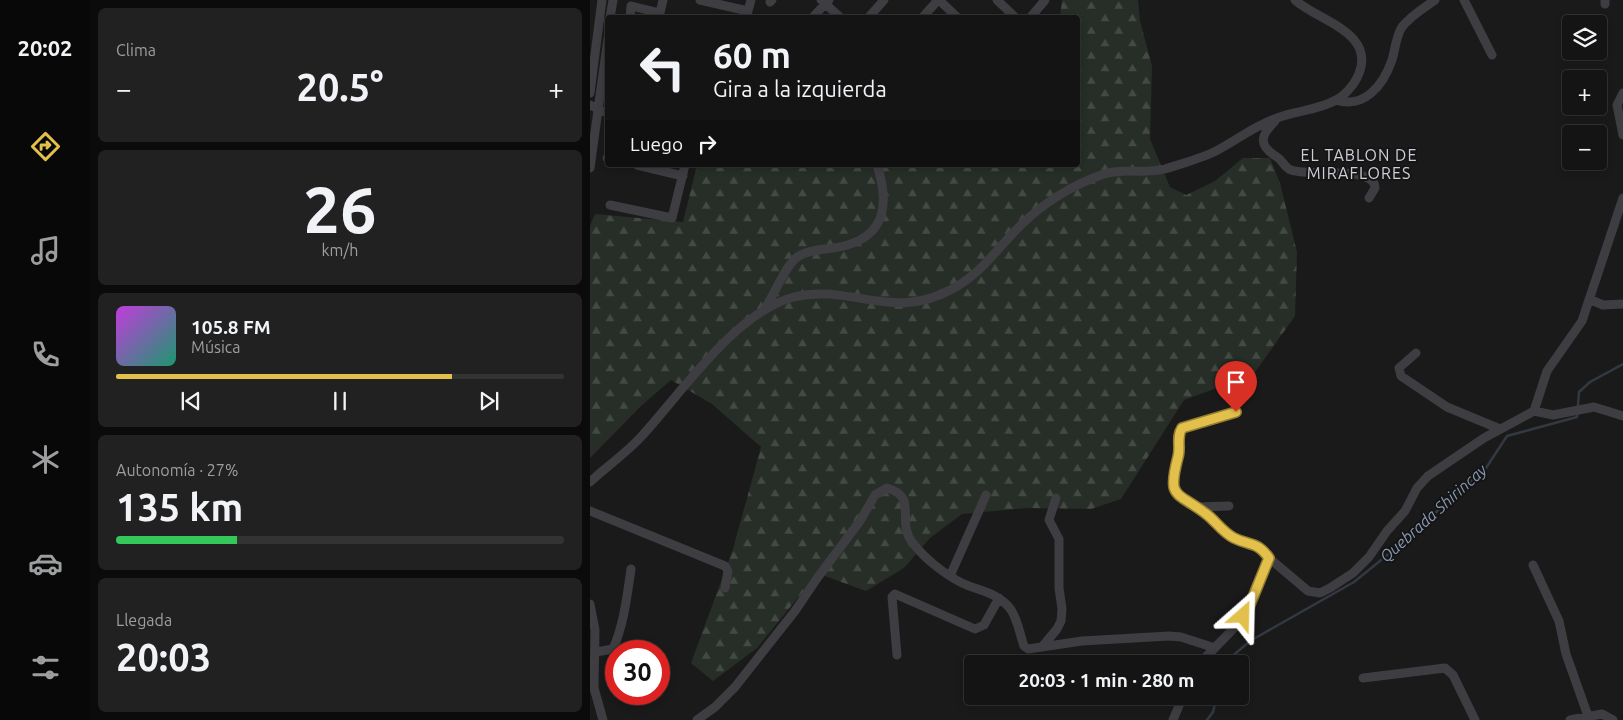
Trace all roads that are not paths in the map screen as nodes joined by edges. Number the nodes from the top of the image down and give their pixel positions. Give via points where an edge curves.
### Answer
1 (602, 0) edge
2 (613, 0) edge
3 (662, 0) edge
4 (700, 0) edge
5 (751, 0) edge
6 (884, 0) edge
7 (939, 0) edge
8 (997, 0) edge
9 (1046, 0) edge
10 (1295, 0) edge
11 (1435, 0) edge
12 (1464, 0) edge
13 (825, 1) edge
14 (747, 14) edge
15 (610, 15) edge
16 (630, 15) edge
17 (660, 15) edge
18 (814, 15) edge
19 (838, 15) edge
20 (871, 15) edge
21 (925, 15) edge
22 (955, 15) edge
23 (1013, 15) edge
24 (1033, 15) edge
25 (605, 53) edge
26 (1492, 55) dead end
27 (590, 93) edge
28 (1623, 93) edge
29 (1336, 100) junction
30 (594, 107) edge
31 (1278, 117) junction
32 (1623, 135) edge
33 (645, 167) edge
34 (685, 167) edge
35 (878, 167) edge
36 (590, 168) edge
37 (683, 176) junction
38 (1369, 198) dead end
39 (1623, 198) edge
40 (610, 205) dead end
41 (1589, 299) junction
42 (1623, 304) edge
43 (764, 310) junction
44 (1416, 353) dead end
45 (1534, 411) junction
46 (1236, 412) dead end
47 (1623, 416) edge
48 (1500, 429) junction
49 (590, 482) edge
50 (986, 495) dead end
51 (1056, 498) dead end
52 (1229, 506) dead end
53 (1196, 507) junction
54 (590, 511) edge
55 (1269, 558) junction
56 (1533, 565) dead end
57 (631, 569) dead end
58 (950, 576) junction
59 (725, 588) dead end
60 (999, 598) junction
61 (590, 604) edge
62 (618, 640) edge
63 (1042, 648) junction
64 (1215, 648) junction
65 (605, 651) edge
66 (596, 652) junction
67 (897, 655) dead end
68 (1208, 655) edge
69 (1363, 678) dead end
70 (1179, 705) edge
71 (1588, 716) junction
72 (603, 720) edge
73 (697, 720) edge
74 (1173, 720) edge
75 (1475, 720) edge
76 (1570, 720) edge
77 (1612, 720) edge

1 - 27 street
2 - 15 street
3 - 17 street
4 - 14 street
5 - 14 street
6 - 20 street
7 - 21 street
7 - 22 street
8 - 23 street
9 - 24 street
10 - 29 street via 1352,35 1361,50 1361,65 1356,79
11 - 29 street via 1401,28 1391,62 1373,92 1361,101 1348,104
12 - 26 street
13 - 18 street
13 - 19 street
16 - 17 street via 631,6
25 - 30 street
28 - 32 street via 1616,105
29 - 31 street
30 - 36 street
31 - 38 street via 1263,138 1265,148 1272,155 1291,170 1364,176 1374,183 1375,188
31 - 43 street via 1212,153 1163,170 1107,173 1069,190 1022,224 972,277 937,296 920,302 891,304 814,294 792,298
33 - 37 street
34 - 37 street
35 - 43 street via 884,186 878,226 863,239 797,257
37 - 40 street via 672,218
39 - 41 street
41 - 42 street via 1603,305
41 - 45 street via 1582,320 1547,371
43 - 49 street via 715,353 640,438
44 - 48 street via 1399,368 1401,376 1447,406
45 - 47 street via 1545,415 1562,414 1594,407
45 - 48 street
46 - 53 street via 1188,424 1179,432 1179,455 1172,474 1173,486 1179,497
48 - 55 street via 1428,476 1369,557 1353,573 1330,588 1320,593 1308,591
50 - 58 street
51 - 63 street via 1049,520 1059,539 1061,621
52 - 53 street
53 - 55 street via 1232,537 1257,545
54 - 59 street via 725,566 728,571
55 - 64 street via 1249,607
56 - 71 street via 1559,621 1566,654
57 - 62 street
58 - 60 street
58 - 73 street via 908,537 902,495 887,488 881,490 747,672 715,707
60 - 63 street via 1011,608 1024,646 1028,649
60 - 67 street via 984,624 975,629 894,594
61 - 66 street
63 - 64 street via 1082,641 1169,636
64 - 68 street
65 - 66 street
66 - 72 street via 594,688
69 - 75 street via 1445,668 1453,675
70 - 74 street
71 - 76 street
71 - 77 street via 1602,714

